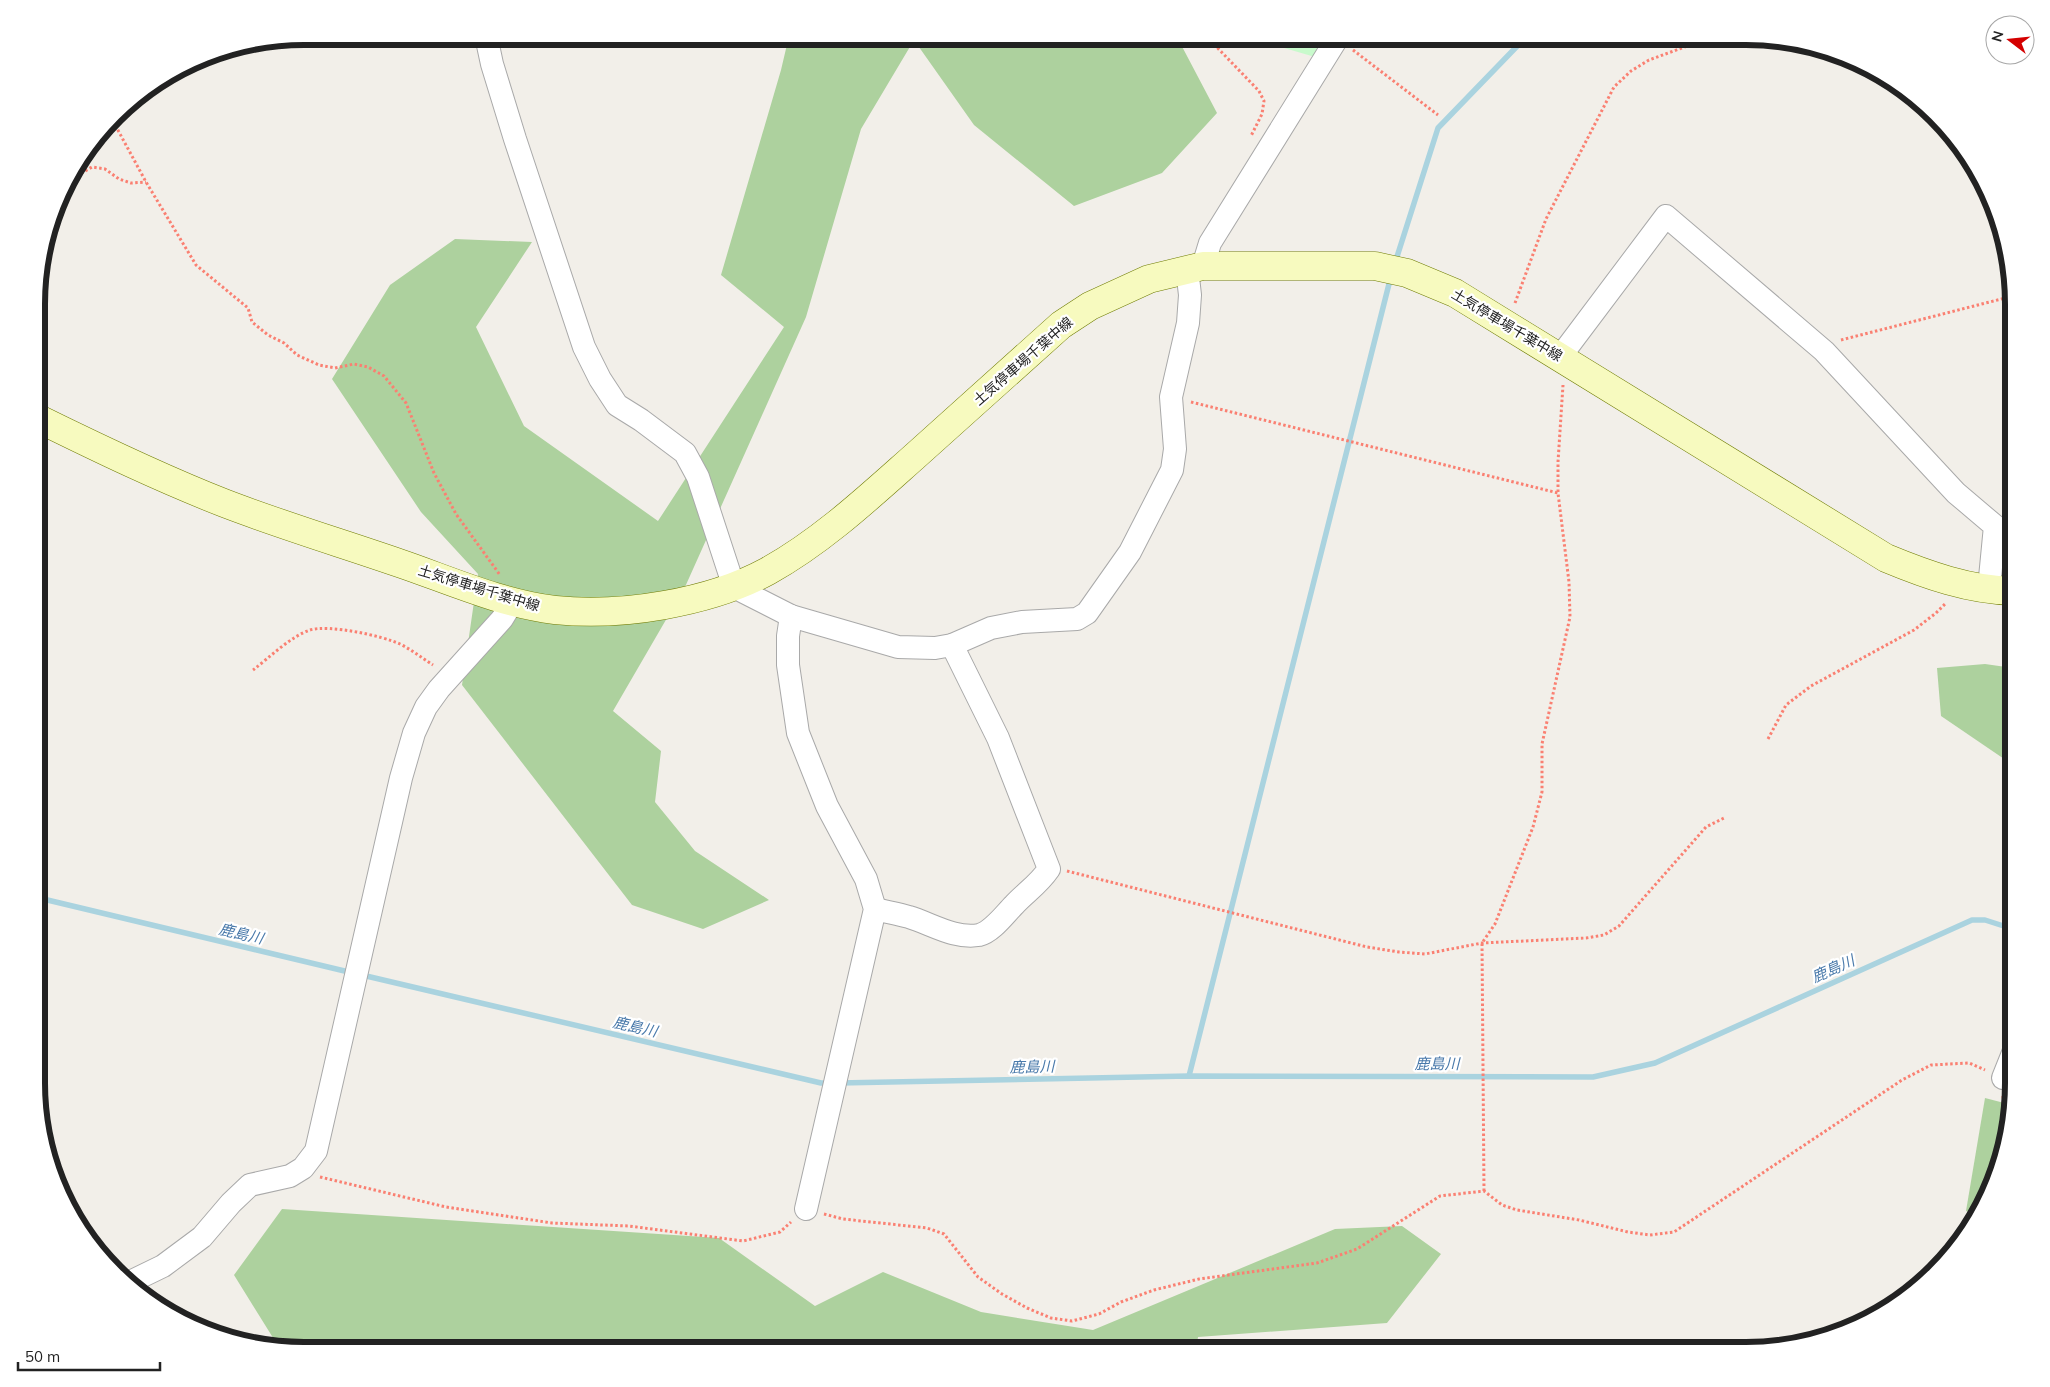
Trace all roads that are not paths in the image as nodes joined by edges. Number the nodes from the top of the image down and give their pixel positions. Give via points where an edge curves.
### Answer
1 (489, 45) edge
2 (1333, 45) edge
3 (1195, 268) junction
4 (1564, 360) junction
5 (45, 422) edge
6 (734, 587) junction
7 (1988, 588) edge
8 (506, 599) junction
9 (791, 616) junction
10 (952, 645) junction
11 (876, 909) junction
12 (2005, 1073) edge
13 (2003, 1078) road end
14 (806, 1209) road end
15 (135, 1280) edge

1 - 6 street via 515,139 584,347 617,405 685,453 698,477
2 - 3 street
3 - 4 main road, 土気停車場千葉中線 via 1374,266 1407,274 1455,293
3 - 6 main road, 土気停車場千葉中線 via 1150,279 1118,292 1061,325 864,501 807,547
3 - 10 street via 1188,322 1171,397 1175,449 1172,470 1130,552 1087,613 1077,619 1022,622 991,628
4 - 7 main road, 土気停車場千葉中線 via 1886,558 1928,576
4 - 7 street via 1666,216 1818,346 1956,493 1995,526
5 - 8 main road, 土気停車場千葉中線 via 133,466 226,504
6 - 8 main road, 土気停車場千葉中線 via 700,598 594,613 551,610
6 - 9 street
8 - 15 street via 502,619 426,707 414,733 316,1151 303,1168 290,1176 250,1185 202,1237 163,1266
9 - 10 street via 898,647
9 - 11 street via 788,665 798,733 827,806 866,879
10 - 11 street via 998,738 1049,869 1039,884 980,935 954,934
11 - 14 street
12 - 13 street

